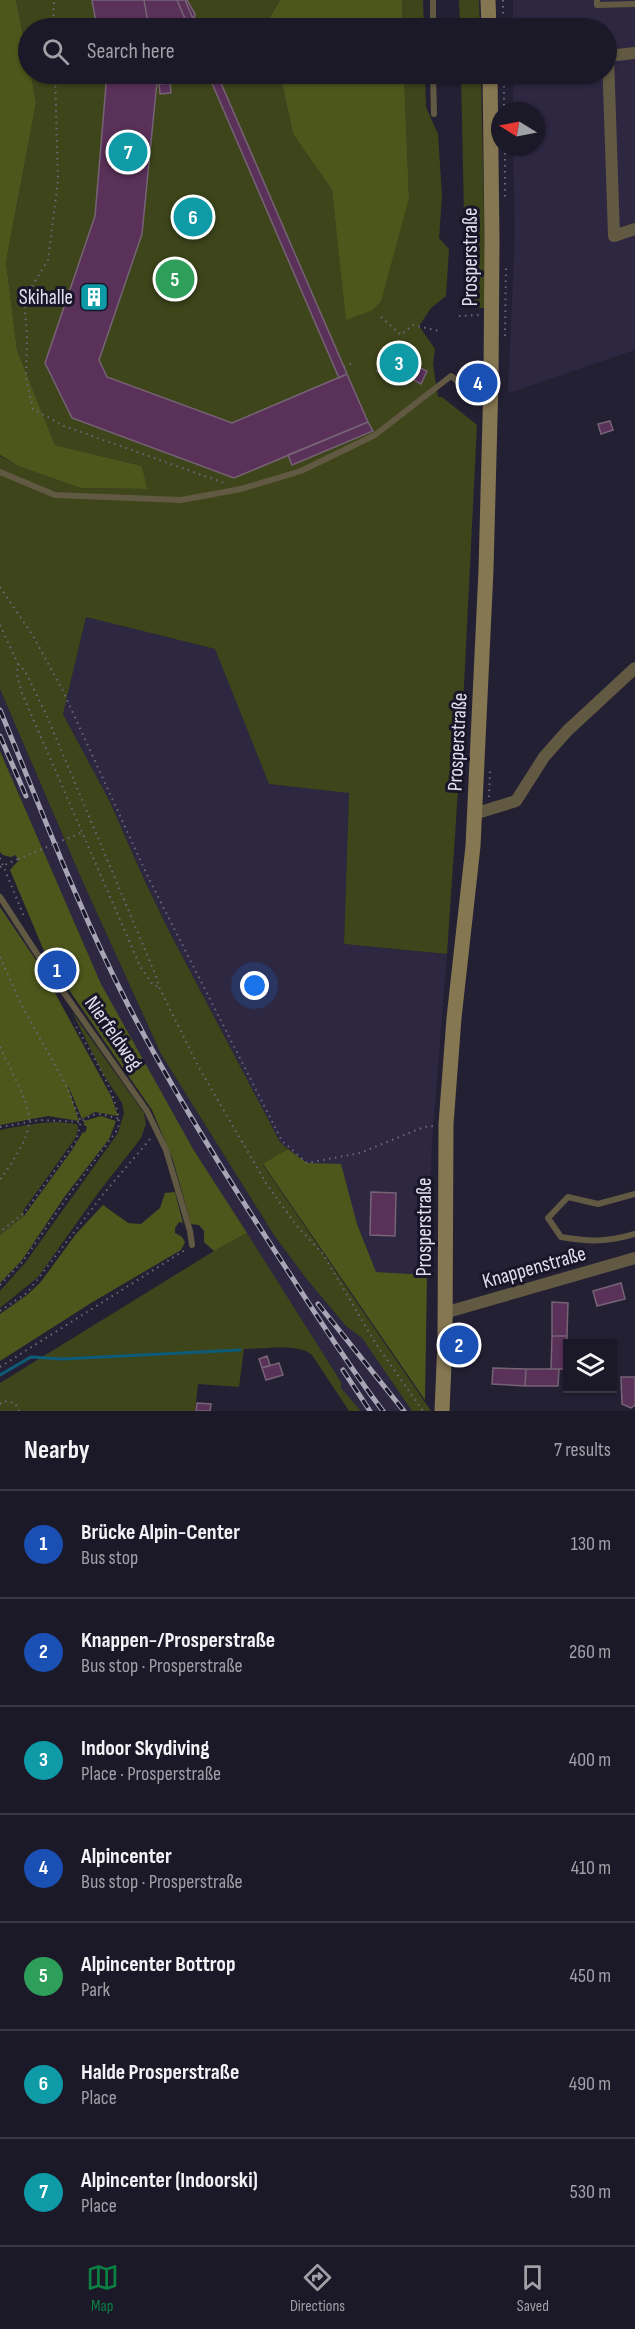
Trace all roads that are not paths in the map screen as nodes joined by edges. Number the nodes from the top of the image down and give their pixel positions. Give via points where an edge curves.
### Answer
1 (433, 0) edge
2 (488, 0) edge
3 (597, 0) edge
4 (620, 2) edge
5 (635, 4) edge
6 (433, 18) edge
7 (489, 18) edge
8 (635, 53) edge
9 (617, 55) edge
10 (433, 84) edge
11 (489, 84) edge
12 (609, 84) edge
13 (434, 114) dead end
14 (635, 229) edge
15 (490, 399) junction
16 (0, 472) edge
17 (635, 668) edge
18 (474, 814) junction
19 (0, 897) edge
20 (635, 1194) edge
21 (635, 1234) edge
22 (192, 1245) road end
23 (635, 1258) edge
24 (444, 1313) junction
25 (442, 1411) edge

1 - 6 lane
2 - 7 main road
3 - 4 lane via 597,5
4 - 5 lane
8 - 9 street
10 - 13 lane
11 - 15 main road, Prosperstraße
12 - 14 street via 614,236
15 - 16 lane via 451,376 375,435 301,471 241,489 181,500 55,495
15 - 18 main road, Prosperstraße
17 - 18 street via 543,756 516,801
18 - 24 main road, Prosperstraße via 446,1124
19 - 22 lane, Nierfeldweg via 147,1111 166,1150
20 - 21 lane via 598,1204 568,1197 548,1218 561,1237 582,1241 608,1241
23 - 24 street, Knappenstraße
24 - 25 main road, Prosperstraße

